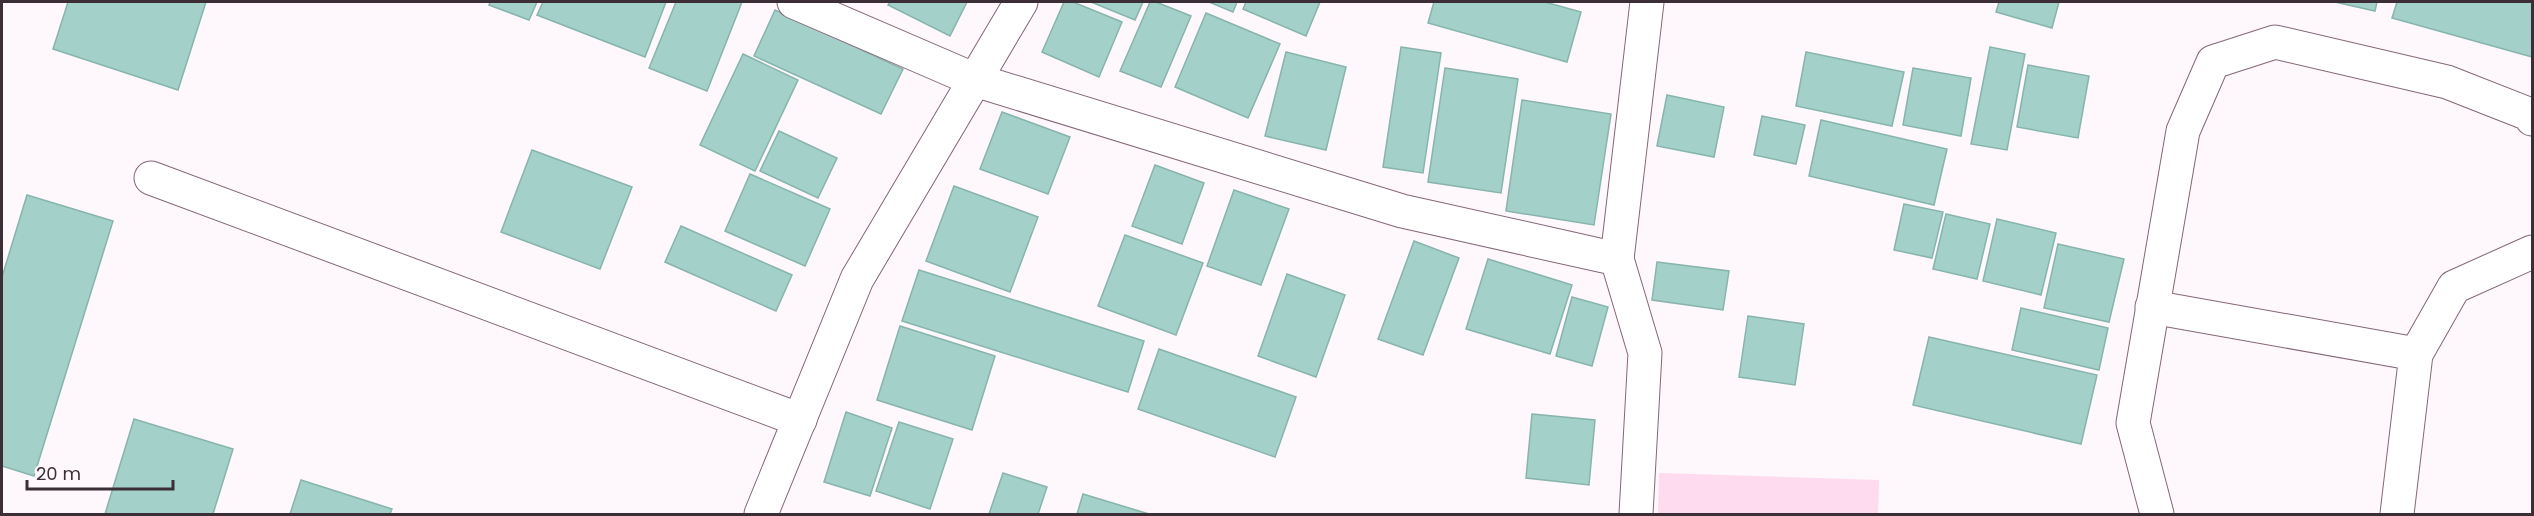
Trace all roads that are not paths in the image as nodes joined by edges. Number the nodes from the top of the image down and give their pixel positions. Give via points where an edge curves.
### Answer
1 (794, 2) edge
2 (1021, 2) edge
3 (1647, 2) edge
4 (975, 80) junction
5 (2532, 119) edge
6 (152, 178) dead end
7 (2532, 252) edge
8 (1617, 259) junction
9 (2152, 308) junction
10 (2416, 354) junction
11 (801, 420) junction
12 (760, 514) edge
13 (1636, 514) edge
14 (2157, 514) edge
15 (2397, 514) edge

1 - 4 street
2 - 4 street
3 - 8 street
4 - 8 street via 1402,212
4 - 11 street via 857,279
5 - 9 street via 2531,115 2446,82 2275,42 2214,62 2182,131
6 - 11 street
7 - 10 street via 2454,287
8 - 13 street via 1645,353
9 - 10 street
9 - 14 street via 2133,423
10 - 15 street
11 - 12 street

